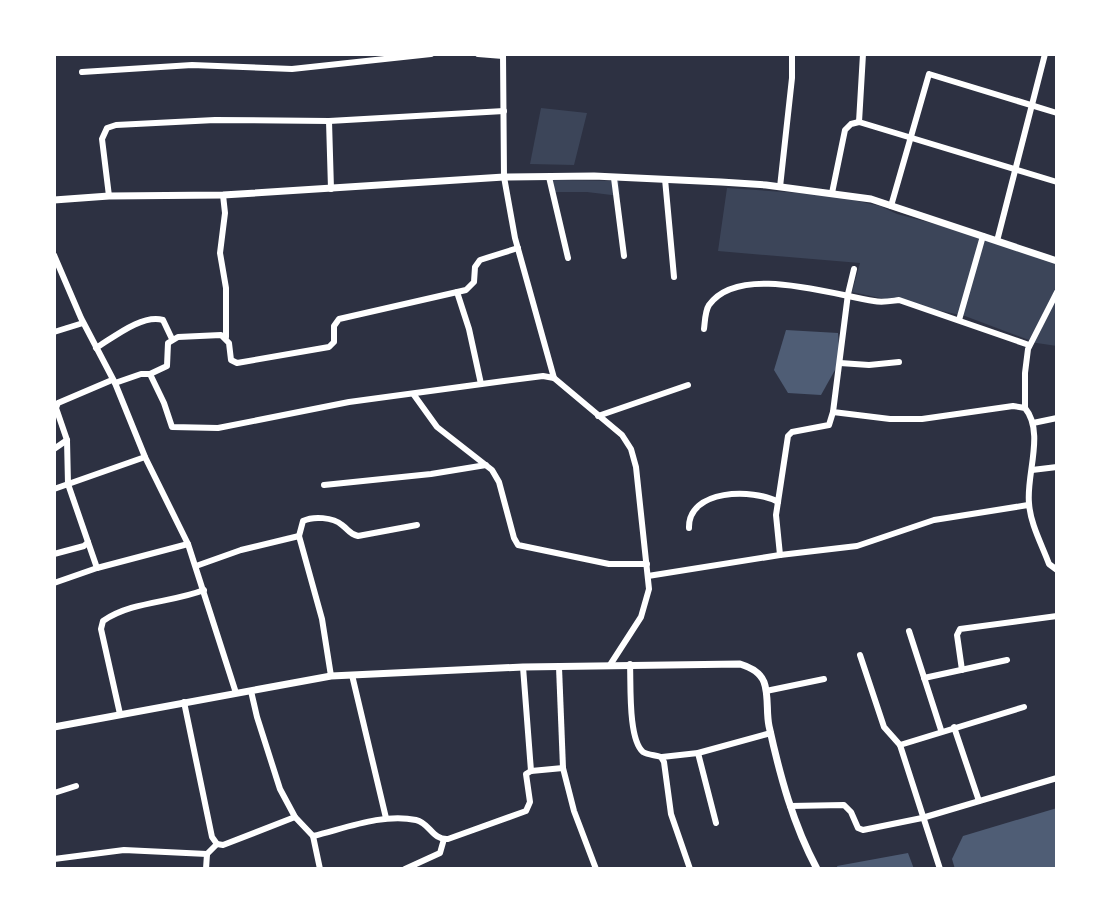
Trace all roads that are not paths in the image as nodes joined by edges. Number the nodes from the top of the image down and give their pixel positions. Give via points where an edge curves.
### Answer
1 (431, 54) edge
2 (478, 54) edge
3 (792, 54) edge
4 (863, 54) edge
5 (1045, 54) edge
6 (503, 55) edge
7 (82, 72) dead end
8 (1032, 104) junction
9 (504, 111) junction
10 (1057, 113) edge
11 (329, 121) junction
12 (859, 122) junction
13 (909, 139) junction
14 (1016, 168) junction
15 (504, 177) junction
16 (549, 177) junction
17 (614, 178) junction
18 (665, 179) junction
19 (1057, 182) edge
20 (780, 187) junction
21 (331, 189) junction
22 (832, 193) junction
23 (223, 195) junction
24 (109, 196) junction
25 (54, 200) edge
26 (891, 206) junction
27 (983, 236) junction
28 (997, 241) junction
29 (518, 248) junction
30 (54, 255) edge
31 (624, 256) dead end
32 (568, 258) dead end
33 (1057, 261) edge
34 (854, 269) dead end
35 (674, 277) dead end
36 (457, 292) junction
37 (1057, 292) edge
38 (848, 294) junction
39 (959, 320) junction
40 (83, 323) junction
41 (704, 329) dead end
42 (54, 332) edge
43 (226, 337) junction
44 (172, 339) junction
45 (1029, 345) junction
46 (96, 348) junction
47 (899, 362) dead end
48 (840, 363) junction
49 (150, 374) junction
50 (554, 378) junction
51 (114, 382) junction
52 (481, 384) junction
53 (688, 385) dead end
54 (414, 395) junction
55 (1025, 408) junction
56 (833, 412) junction
57 (598, 416) junction
58 (1057, 418) edge
59 (1033, 423) junction
60 (67, 440) junction
61 (54, 449) edge
62 (145, 457) junction
63 (486, 465) junction
64 (1057, 467) edge
65 (1032, 470) junction
66 (68, 484) junction
67 (324, 485) dead end
68 (54, 489) edge
69 (778, 502) junction
70 (1028, 505) junction
71 (417, 525) dead end
72 (689, 528) dead end
73 (299, 536) junction
74 (88, 542) junction
75 (188, 544) junction
76 (54, 554) edge
77 (780, 555) junction
78 (647, 564) junction
79 (196, 566) junction
80 (97, 568) junction
81 (1057, 570) edge
82 (648, 576) junction
83 (54, 583) edge
84 (204, 590) junction
85 (1057, 616) edge
86 (909, 631) dead end
87 (860, 655) dead end
88 (1007, 660) dead end
89 (630, 664) junction
90 (610, 665) junction
91 (523, 667) junction
92 (559, 667) junction
93 (962, 670) junction
94 (352, 675) junction
95 (331, 676) junction
96 (924, 678) junction
97 (824, 679) dead end
98 (251, 691) junction
99 (766, 691) junction
100 (236, 693) junction
101 (184, 702) junction
102 (1024, 707) dead end
103 (120, 714) junction
104 (54, 727) edge
105 (954, 727) junction
106 (941, 730) junction
107 (771, 733) junction
108 (900, 745) junction
109 (698, 753) junction
110 (661, 757) junction
111 (563, 768) junction
112 (531, 771) junction
113 (1057, 778) edge
114 (76, 786) dead end
115 (54, 793) edge
116 (979, 801) junction
117 (790, 806) junction
118 (295, 817) junction
119 (386, 818) junction
120 (922, 818) junction
121 (716, 823) dead end
122 (313, 836) junction
123 (444, 839) junction
124 (217, 844) junction
125 (207, 854) junction
126 (54, 859) edge
127 (206, 869) edge
128 (320, 869) edge
129 (405, 869) edge
130 (596, 869) edge
131 (690, 869) edge
132 (817, 869) edge
133 (940, 869) edge

1 - 7 street via 292,69 192,65
2 - 6 street
3 - 20 street
4 - 12 street
5 - 8 street
6 - 9 street
8 - 10 street
8 - 13 street via 929,74
8 - 14 street
9 - 11 street
9 - 15 street
11 - 21 street
11 - 24 street via 215,120 107,128 102,139
12 - 13 street
12 - 22 street via 845,130
13 - 14 street
13 - 26 street
14 - 19 street
14 - 28 street
15 - 16 street
15 - 21 street
15 - 29 street
16 - 17 street
16 - 32 street
17 - 18 street
17 - 31 street
18 - 20 street
18 - 35 street
20 - 22 street
21 - 23 street
22 - 26 street
23 - 24 street
23 - 43 street via 220,253
24 - 25 street
26 - 27 street
27 - 28 street
27 - 39 street
28 - 33 street
29 - 36 street via 480,260 474,282
29 - 50 street
30 - 40 street
34 - 38 street
36 - 43 street via 339,319 329,347 237,363 229,357
36 - 52 street
37 - 45 street
38 - 39 street via 879,302 899,300
38 - 41 street via 742,285 709,305
38 - 48 street
39 - 45 street
40 - 42 street
40 - 46 street
43 - 44 street via 196,334
44 - 46 street via 163,320 155,319
44 - 49 street via 167,366
45 - 55 street
46 - 51 street
47 - 48 street
48 - 56 street
49 - 51 street
49 - 54 street via 168,423 177,428 218,428 341,403
50 - 52 street
50 - 57 street
51 - 60 street via 58,403
51 - 62 street
52 - 54 street
53 - 57 street
54 - 63 street via 437,427
55 - 56 street via 922,419
55 - 59 street
56 - 69 street via 829,425 788,436
57 - 78 street via 626,440 634,458
58 - 59 street
59 - 65 street
60 - 61 street
60 - 66 street
62 - 66 street
62 - 75 street
63 - 67 street
63 - 78 street via 499,482 518,545 609,564
64 - 65 street
65 - 70 street
66 - 68 street
66 - 74 street
69 - 72 street via 744,494 713,497 693,510
69 - 77 street
70 - 77 street via 934,520 857,546
70 - 81 street via 1049,564
71 - 73 street via 353,535 337,521 312,517 303,521
73 - 79 street
73 - 95 street
74 - 76 street
74 - 80 street
75 - 79 street
75 - 80 street
77 - 82 street
78 - 82 street
79 - 84 street
80 - 83 street
82 - 90 street via 641,617
84 - 100 street
84 - 103 street via 130,608 103,621
85 - 93 street via 960,629
86 - 96 street
87 - 108 street via 884,727
88 - 93 street
89 - 90 street
89 - 99 street via 740,664 755,671
89 - 110 street via 637,742 647,754
90 - 92 street
91 - 92 street
91 - 94 street
91 - 112 street
92 - 111 street
93 - 96 street
94 - 95 street
94 - 119 street
95 - 98 street
96 - 106 street
97 - 99 street
98 - 100 street
98 - 118 street via 272,768
99 - 107 street
100 - 101 street
101 - 103 street
101 - 124 street
102 - 105 street
103 - 104 street
105 - 106 street
105 - 116 street
106 - 108 street
107 - 109 street
107 - 117 street
108 - 120 street
109 - 110 street
109 - 121 street
110 - 131 street via 671,814
111 - 112 street
111 - 130 street
112 - 123 street via 526,774 526,811
113 - 116 street
114 - 115 street
116 - 120 street
117 - 120 street via 844,805 863,830
117 - 132 street
118 - 122 street
118 - 124 street
119 - 122 street
119 - 123 street via 422,822
120 - 133 street
122 - 128 street
123 - 129 street via 440,853
124 - 125 street
125 - 126 street via 124,850
125 - 127 street

